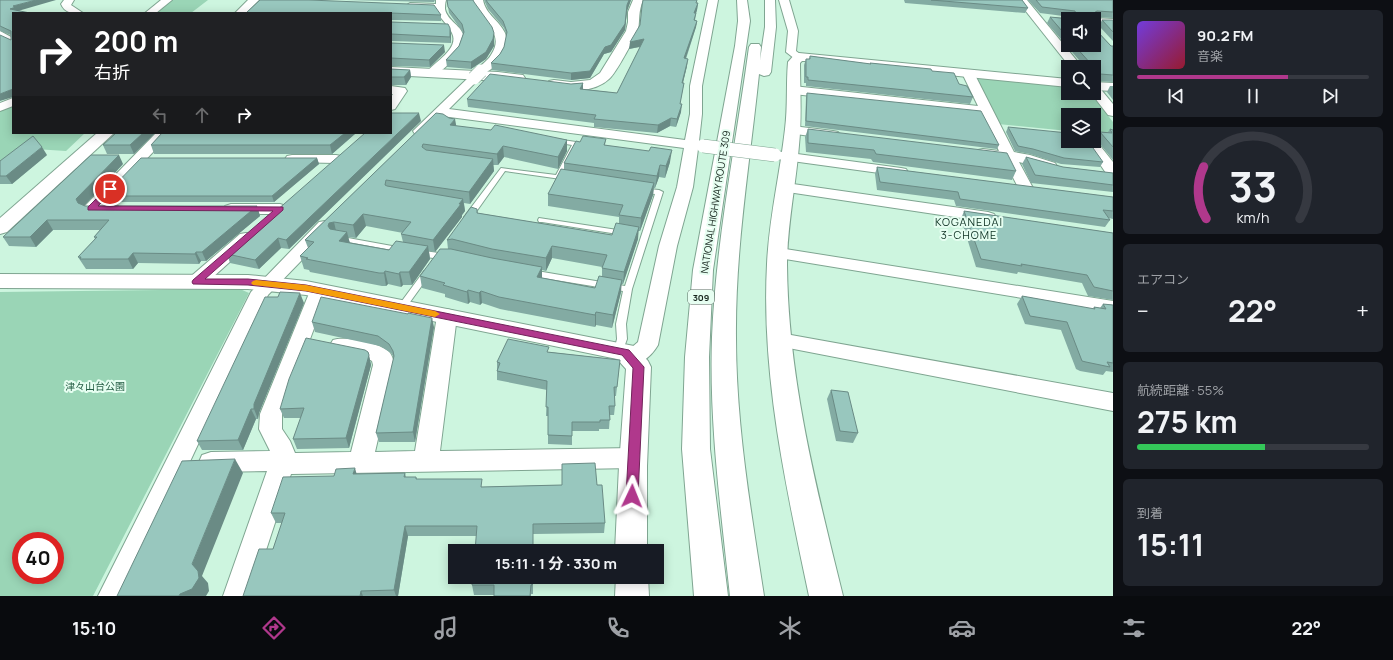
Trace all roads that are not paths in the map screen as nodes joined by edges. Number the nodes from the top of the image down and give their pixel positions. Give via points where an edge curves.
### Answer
1 (69, 0) edge
2 (167, 0) edge
3 (254, 0) edge
4 (478, 0) edge
5 (638, 0) edge
6 (713, 0) edge
7 (742, 0) edge
8 (753, 0) edge
9 (770, 0) edge
10 (784, 0) edge
11 (1021, 2) edge
12 (440, 4) edge
13 (398, 6) edge
14 (76, 12) edge
15 (151, 12) edge
16 (241, 12) edge
17 (1036, 17) junction
18 (1049, 18) edge
19 (1101, 21) edge
20 (1113, 22) edge
21 (437, 26) edge
22 (453, 26) junction
23 (0, 34) edge
24 (730, 36) dead end
25 (12, 41) edge
26 (442, 47) edge
27 (457, 48) junction
28 (799, 58) junction
29 (1070, 60) edge
30 (392, 71) edge
31 (432, 73) junction
32 (968, 73) junction
33 (529, 80) edge
34 (542, 82) edge
35 (1061, 82) edge
36 (1101, 86) edge
37 (1113, 87) edge
38 (392, 90) edge
39 (793, 90) junction
40 (1101, 97) edge
41 (12, 102) edge
42 (0, 107) edge
43 (986, 111) junction
44 (394, 112) edge
45 (1113, 112) edge
46 (432, 114) junction
47 (993, 125) junction
48 (1008, 127) edge
49 (727, 128) junction
50 (793, 130) junction
51 (105, 134) edge
52 (163, 134) edge
53 (847, 136) edge
54 (545, 140) edge
55 (408, 143) edge
56 (697, 145) junction
57 (742, 146) junction
58 (348, 148) edge
59 (1096, 148) edge
60 (970, 152) edge
61 (782, 156) junction
62 (1008, 156) junction
63 (77, 159) junction
64 (100, 159) edge
65 (131, 159) junction
66 (155, 159) edge
67 (281, 159) edge
68 (336, 159) junction
69 (1067, 170) edge
70 (1098, 173) edge
71 (319, 174) edge
72 (914, 174) edge
73 (1113, 174) edge
74 (1009, 186) edge
75 (786, 188) junction
76 (636, 189) edge
77 (130, 209) edge
78 (217, 209) edge
79 (334, 216) edge
80 (1004, 219) edge
81 (542, 220) dead end
82 (466, 221) edge
83 (0, 228) edge
84 (636, 235) junction
85 (337, 238) edge
86 (778, 253) junction
87 (453, 256) edge
88 (437, 260) junction
89 (523, 271) edge
90 (0, 281) edge
91 (196, 282) junction
92 (267, 284) junction
93 (628, 289) junction
94 (320, 291) junction
95 (402, 307) junction
96 (1113, 307) edge
97 (447, 316) junction
98 (301, 338) junction
99 (780, 340) junction
100 (625, 355) junction
101 (1113, 402) edge
102 (633, 458) junction
103 (426, 462) junction
104 (178, 463) junction
105 (360, 463) junction
106 (282, 464) junction
107 (631, 544) edge
108 (632, 584) edge
109 (112, 596) edge
110 (236, 596) edge
111 (632, 596) edge
112 (711, 596) edge
113 (747, 596) edge
114 (826, 596) edge

1 - 14 street via 67,7
2 - 15 street
3 - 16 main road
4 - 46 street via 482,14 498,28 500,48 495,58 478,75
5 - 34 main road via 633,8 632,31 605,76 593,84 571,86
6 - 56 street via 696,86
7 - 49 main road, NATIONAL HIGHWAY ROUTE 309 / 309 via 744,13 741,46
8 - 57 main road, NATIONAL HIGHWAY ROUTE 309 / 309 via 756,37
9 - 57 main road via 771,34 758,125
10 - 28 street via 792,23 791,52
11 - 17 street
12 - 13 street
12 - 22 street via 444,18
17 - 18 street
17 - 29 street
19 - 20 street
21 - 22 street
22 - 27 street via 460,38
23 - 25 street
24 - 49 main road via 723,93
26 - 27 street
27 - 31 street via 446,62
28 - 32 main road
28 - 39 main road via 794,62
30 - 31 main road
31 - 33 main road
32 - 35 main road
32 - 43 street
36 - 37 main road
38 - 44 street via 401,91
39 - 43 street
39 - 50 main road
40 - 45 street
41 - 42 street
43 - 47 street
46 - 55 street
46 - 56 street
47 - 48 street
47 - 62 street
49 - 112 main road, NATIONAL HIGHWAY ROUTE 309 / 309 via 703,270 697,356 696,448
50 - 53 street
50 - 61 main road
51 - 63 main road
52 - 65 street
54 - 82 lane via 580,145 562,178 500,169 470,208
56 - 61 street, bridge
56 - 100 street via 668,246 648,345
57 - 113 main road, NATIONAL HIGHWAY ROUTE 309 / 309 via 724,339 729,447
58 - 68 street
59 - 73 street
60 - 62 street
61 - 72 street
61 - 75 main road
62 - 69 street
62 - 74 street via 1032,189
63 - 64 street
63 - 83 main road
65 - 66 street
65 - 77 street via 91,209
67 - 68 street
68 - 71 street
70 - 73 street
75 - 80 street
75 - 86 main road
76 - 84 lane via 659,192
78 - 91 street via 285,204
79 - 92 street
81 - 84 lane
84 - 93 lane
85 - 88 lane
86 - 96 street
86 - 99 main road
87 - 88 lane
88 - 95 lane
89 - 93 lane
90 - 91 main road
91 - 92 main road
92 - 94 main road
92 - 104 street via 260,292
93 - 100 lane via 621,324
94 - 95 main road
94 - 98 street
95 - 97 main road
97 - 100 main road
97 - 103 street
98 - 105 street via 373,352 382,357 384,365
98 - 106 street via 269,425 283,454
99 - 101 street
99 - 114 main road via 787,402 803,497
100 - 102 main road via 639,367
102 - 103 street
102 - 107 main road
103 - 105 street
104 - 106 street via 269,461
104 - 109 street
105 - 106 street
106 - 110 street
108 - 111 main road

